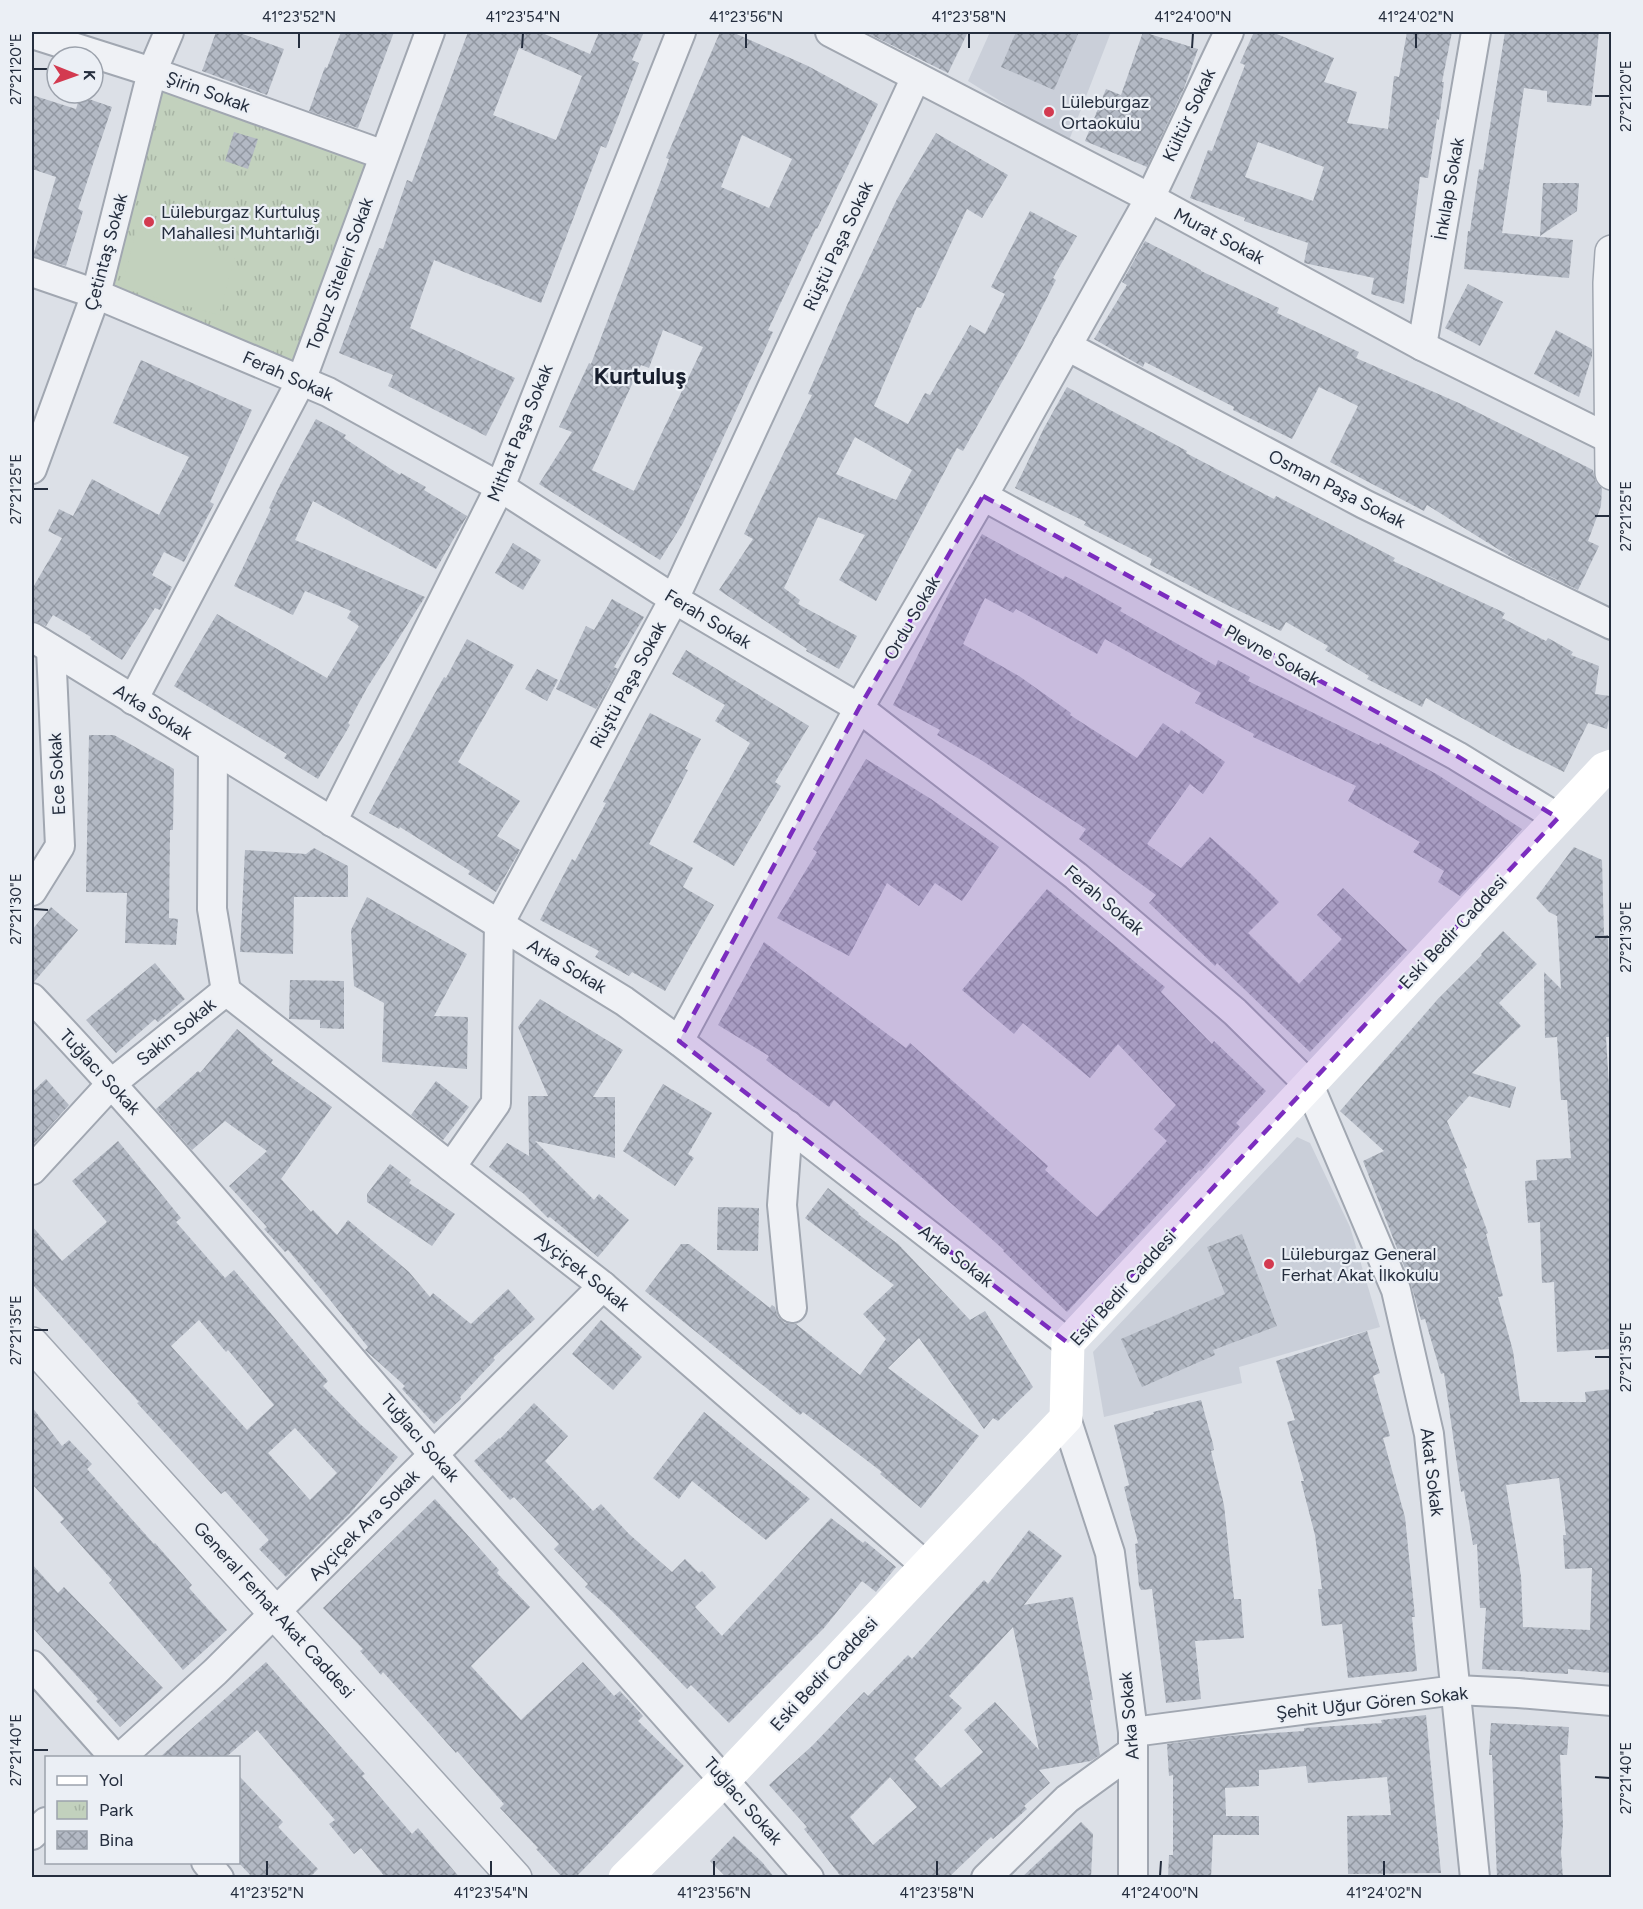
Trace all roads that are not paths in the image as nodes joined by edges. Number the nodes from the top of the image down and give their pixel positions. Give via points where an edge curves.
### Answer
1 (170, 32) edge
2 (430, 32) edge
3 (681, 32) edge
4 (830, 32) edge
5 (1229, 32) edge
6 (1476, 32) edge
7 (32, 34) edge
8 (152, 72) junction
9 (916, 76) junction
10 (384, 155) junction
11 (1150, 198) junction
12 (1611, 252) edge
13 (32, 272) edge
14 (96, 294) junction
15 (1067, 346) junction
16 (1422, 346) junction
17 (301, 381) junction
18 (1610, 438) edge
19 (32, 469) edge
20 (1611, 473) edge
21 (500, 487) junction
22 (983, 496) junction
23 (674, 599) junction
24 (1611, 625) edge
25 (41, 643) edge
26 (134, 700) junction
27 (859, 708) junction
28 (213, 749) junction
29 (1611, 766) edge
30 (1558, 818) junction
31 (332, 822) junction
32 (32, 891) edge
33 (499, 924) junction
34 (226, 991) junction
35 (32, 998) edge
36 (679, 1041) junction
37 (112, 1083) junction
38 (1309, 1085) junction
39 (788, 1125) junction
40 (451, 1167) junction
41 (32, 1170) edge
42 (603, 1286) junction
43 (792, 1308) dead end
44 (1068, 1343) junction
45 (32, 1344) edge
46 (1066, 1418) junction
47 (435, 1455) junction
48 (926, 1566) junction
49 (276, 1612) junction
50 (32, 1665) edge
51 (1456, 1690) junction
52 (1611, 1701) edge
53 (1133, 1742) junction
54 (116, 1756) edge
55 (120, 1756) edge
56 (724, 1780) junction
57 (45, 1823) edge
58 (32, 1835) edge
59 (207, 1864) edge
60 (219, 1878) edge
61 (515, 1878) edge
62 (625, 1878) edge
63 (809, 1878) edge
64 (987, 1878) edge
65 (1133, 1878) edge
66 (1475, 1878) edge

1 - 8 street, Çetintaş Sokak
2 - 10 street, Topuz Siteleri Sokak
3 - 21 street, Mithat Paşa Sokak
4 - 9 street, Murat Sokak
5 - 11 street, Kültür Sokak
6 - 16 street, İnkılap Sokak
7 - 8 street, Şirin Sokak
8 - 10 street, Şirin Sokak
8 - 14 street, Çetintaş Sokak
9 - 11 street, Murat Sokak
9 - 23 street, Rüştü Paşa Sokak
10 - 17 street, Topuz Siteleri Sokak
11 - 15 street, Ordu Sokak
11 - 16 street, Murat Sokak
12 - 18 street
13 - 14 street, Ferah Sokak
14 - 17 street, Ferah Sokak
14 - 19 street, Çetintaş Sokak
15 - 22 street, Ordu Sokak
15 - 24 street, Osman Paşa Sokak via 1364,504
16 - 18 street, Murat Sokak
17 - 21 street, Ferah Sokak
17 - 26 street, Topuz Siteleri Sokak
18 - 20 street
21 - 23 street, Ferah Sokak
21 - 31 street, Mithat Paşa Sokak
22 - 27 street, Ordu Sokak
22 - 30 street, Plevne Sokak via 1457,756
23 - 27 street, Ferah Sokak
23 - 33 street, Rüştü Paşa Sokak
25 - 26 street, Arka Sokak
25 - 32 street, Ece Sokak via 60,846
26 - 28 street, Arka Sokak
27 - 36 street, Ordu Sokak
27 - 38 street, Ferah Sokak via 1076,876 1235,1012
28 - 31 street, Arka Sokak
28 - 34 street, Sakin Sokak via 212,909
29 - 30 main road, Eski Bedir Caddesi
30 - 38 main road, Eski Bedir Caddesi
31 - 33 street, Arka Sokak
33 - 36 street, Arka Sokak via 624,1001
33 - 40 street, Rüştü Paşa Sokak via 496,1103
34 - 37 street, Sakin Sokak
34 - 40 street, Ayçiçek Sokak
35 - 37 street, Tuğlacı Sokak
36 - 39 street, Arka Sokak
37 - 41 street, Sakin Sokak
37 - 47 street, Tuğlacı Sokak
38 - 44 main road, Eski Bedir Caddesi
38 - 51 street, Akat Sokak via 1396,1290 1429,1434
39 - 43 street via 782,1205
39 - 44 street, Arka Sokak
40 - 42 street, Ayçiçek Sokak
42 - 47 street, Ayçiçek Ara Sokak
42 - 48 street, Ayçiçek Sokak
44 - 46 main road, Eski Bedir Caddesi
45 - 49 street, General Ferhat Akat Caddesi
46 - 48 main road, Eski Bedir Caddesi
46 - 53 street, Arka Sokak via 1110,1553
47 - 49 street, Ayçiçek Ara Sokak
47 - 56 street, Tuğlacı Sokak
48 - 56 main road, Eski Bedir Caddesi
49 - 55 street, Ayçiçek Ara Sokak
49 - 61 street, General Ferhat Akat Caddesi
50 - 54 street
51 - 52 street, Şehit Uğur Gören Sokak
51 - 53 street, Şehit Uğur Gören Sokak
51 - 66 street, Akat Sokak
53 - 64 street via 1067,1799
53 - 65 street, Arka Sokak
56 - 62 main road, Eski Bedir Caddesi
56 - 63 street, Tuğlacı Sokak
57 - 58 street
59 - 60 street

